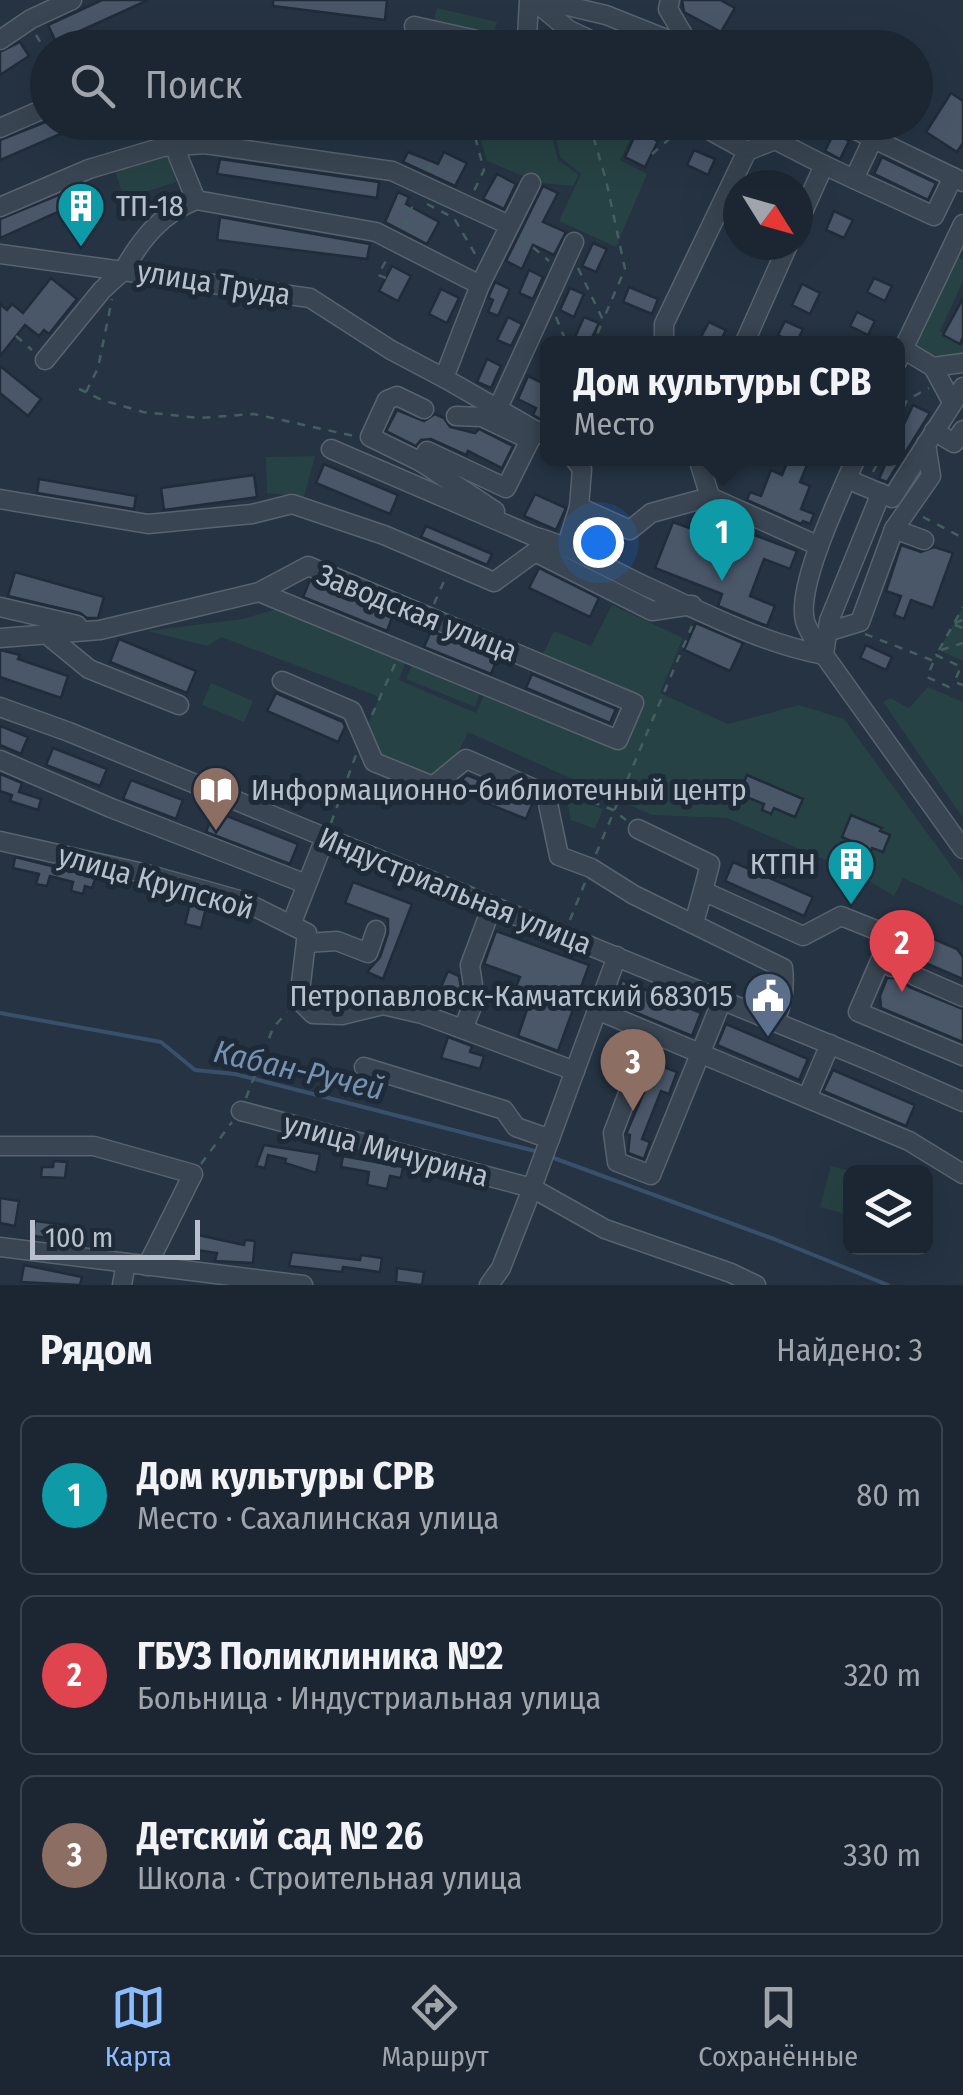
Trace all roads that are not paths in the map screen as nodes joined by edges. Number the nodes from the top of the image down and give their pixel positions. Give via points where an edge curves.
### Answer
1 (72, 0) edge
2 (531, 0) edge
3 (542, 0) edge
4 (670, 0) edge
5 (414, 26) dead end
6 (432, 30) edge
7 (534, 30) edge
8 (569, 30) edge
9 (643, 30) edge
10 (680, 30) edge
11 (0, 40) edge
12 (30, 115) edge
13 (0, 128) edge
14 (718, 140) edge
15 (775, 140) joint
16 (873, 140) edge
17 (875, 140) edge
18 (181, 144) junction
19 (748, 152) junction
20 (824, 165) junction
21 (854, 179) junction
22 (958, 180) edge
23 (531, 182) dead end
24 (813, 190) edge
25 (196, 200) junction
26 (0, 207) edge
27 (963, 224) edge
28 (509, 225) junction
29 (572, 248) road end
30 (0, 254) edge
31 (781, 260) edge
32 (955, 260) edge
33 (118, 276) junction
34 (483, 279) junction
35 (664, 336) edge
36 (748, 336) edge
37 (905, 346) edge
38 (905, 358) edge
39 (45, 360) road end
40 (963, 362) edge
41 (937, 374) junction
42 (444, 378) junction
43 (958, 394) edge
44 (498, 408) junction
45 (424, 409) dead end
46 (456, 416) dead end
47 (963, 430) edge
48 (537, 436) edge
49 (930, 438) junction
50 (331, 449) dead end
51 (422, 462) junction
52 (581, 466) edge
53 (700, 466) edge
54 (853, 466) edge
55 (847, 479) junction
56 (874, 490) junction
57 (710, 497) junction
58 (0, 500) edge
59 (579, 506) junction
60 (894, 529) junction
61 (927, 531) road end
62 (534, 544) junction
63 (567, 546) junction
64 (819, 546) junction
65 (259, 592) junction
66 (0, 607) edge
67 (696, 607) junction
68 (100, 630) junction
69 (827, 632) junction
70 (45, 633) junction
71 (0, 638) edge
72 (824, 655) junction
73 (282, 681) dead end
74 (178, 704) dead end
75 (0, 707) edge
76 (0, 760) edge
77 (638, 829) road end
78 (327, 834) junction
79 (0, 841) edge
80 (963, 849) edge
81 (306, 884) junction
82 (703, 890) junction
83 (492, 906) junction
84 (694, 923) junction
85 (291, 925) junction
86 (910, 926) dead end
87 (376, 930) dead end
88 (892, 936) junction
89 (306, 944) junction
90 (616, 956) junction
91 (915, 976) dead end
92 (963, 997) edge
93 (722, 1000) junction
94 (597, 1010) junction
95 (774, 1022) junction
96 (462, 1030) junction
97 (830, 1044) junction
98 (700, 1052) junction
99 (963, 1056) edge
100 (364, 1067) dead end
101 (575, 1071) junction
102 (635, 1074) road end
103 (807, 1098) junction
104 (963, 1102) edge
105 (241, 1111) road end
106 (550, 1138) junction
107 (0, 1146) edge
108 (963, 1174) edge
109 (532, 1188) junction
110 (0, 1247) edge
111 (126, 1263) junction
112 (147, 1266) junction
113 (500, 1277) edge
114 (199, 1279) edge
115 (122, 1285) edge
116 (303, 1285) edge
117 (489, 1285) edge
118 (756, 1285) edge

1 - 11 street
2 - 7 street
2 - 8 street
3 - 9 street
4 - 10 street
5 - 6 street
12 - 13 street
14 - 19 street
15 - 19 street
15 - 20 street
16 - 21 street
17 - 22 street
18 - 25 street via 178,156
18 - 26 street via 89,169
18 - 28 street via 392,171
19 - 35 street
20 - 21 street
20 - 24 street
21 - 22 street via 934,216
23 - 28 street
25 - 33 street, улица Труда via 172,209
25 - 34 street via 376,232
27 - 32 street
28 - 34 street
29 - 44 street
30 - 33 street
31 - 36 street
32 - 37 street
33 - 39 street
33 - 42 street, улица Труда via 310,298
34 - 42 street
38 - 41 street
40 - 41 street
41 - 43 street
42 - 44 street, улица Труда
43 - 49 street
44 - 48 street, улица Труда
45 - 51 street via 398,396 387,400 370,437
46 - 48 street via 482,417
47 - 49 street via 954,443
48 - 51 street via 506,488 427,451
49 - 56 street via 892,498
49 - 60 street via 931,476
50 - 62 street
51 - 62 street
52 - 59 street
53 - 57 street
54 - 55 street
55 - 56 street
55 - 64 street
56 - 69 street
57 - 59 street via 650,513 630,530
57 - 64 street
58 - 62 street, Заводская улица via 148,524 292,504 494,582
59 - 63 street
60 - 61 street
60 - 69 street via 860,622
62 - 63 street, Заводская улица
62 - 67 street via 652,611
63 - 67 street
64 - 72 street via 805,621
65 - 65 street, Заводская улица via 308,566 634,703 618,740
65 - 68 street, Заводская улица
66 - 68 street, Заводская улица
67 - 72 street via 784,648
68 - 70 street, Заводская улица
69 - 72 street
70 - 71 street, Заводская улица
70 - 74 street via 90,669
72 - 80 street
73 - 84 street via 352,711 374,762 433,786 466,759 546,794 559,856
75 - 78 street, Индустриальная улица
76 - 81 street
77 - 82 street via 710,864
78 - 81 street
78 - 83 street, Индустриальная улица
79 - 85 street, улица Крупской via 243,901
81 - 85 street
82 - 84 street
82 - 88 street via 803,936 841,916
83 - 90 street, Индустриальная улица
83 - 96 street via 470,965 475,999
84 - 95 street via 783,968
85 - 89 street, улица Крупской via 307,934
86 - 88 street
87 - 89 street via 368,953 337,941
88 - 99 street via 888,962 880,961 858,1012
89 - 96 street via 299,1000 313,1014 383,1005
90 - 93 street, Индустриальная улица
90 - 94 street
91 - 92 street
93 - 95 street, Индустриальная улица
93 - 98 street
94 - 98 street
94 - 101 street
95 - 97 street, Индустриальная улица
96 - 101 street
97 - 103 street
97 - 104 street, Индустриальная улица
98 - 102 street via 651,1175 617,1162 613,1133
98 - 103 street
100 - 106 street via 504,1110 516,1127
101 - 106 street
103 - 108 street via 909,1141
105 - 109 street, улица Мичурина
106 - 109 street
107 - 112 street via 94,1146 193,1174
109 - 113 street
109 - 118 street, улица Мичурина via 605,1230
110 - 111 street
111 - 112 street
111 - 115 street
112 - 114 street
113 - 117 street
114 - 116 street

